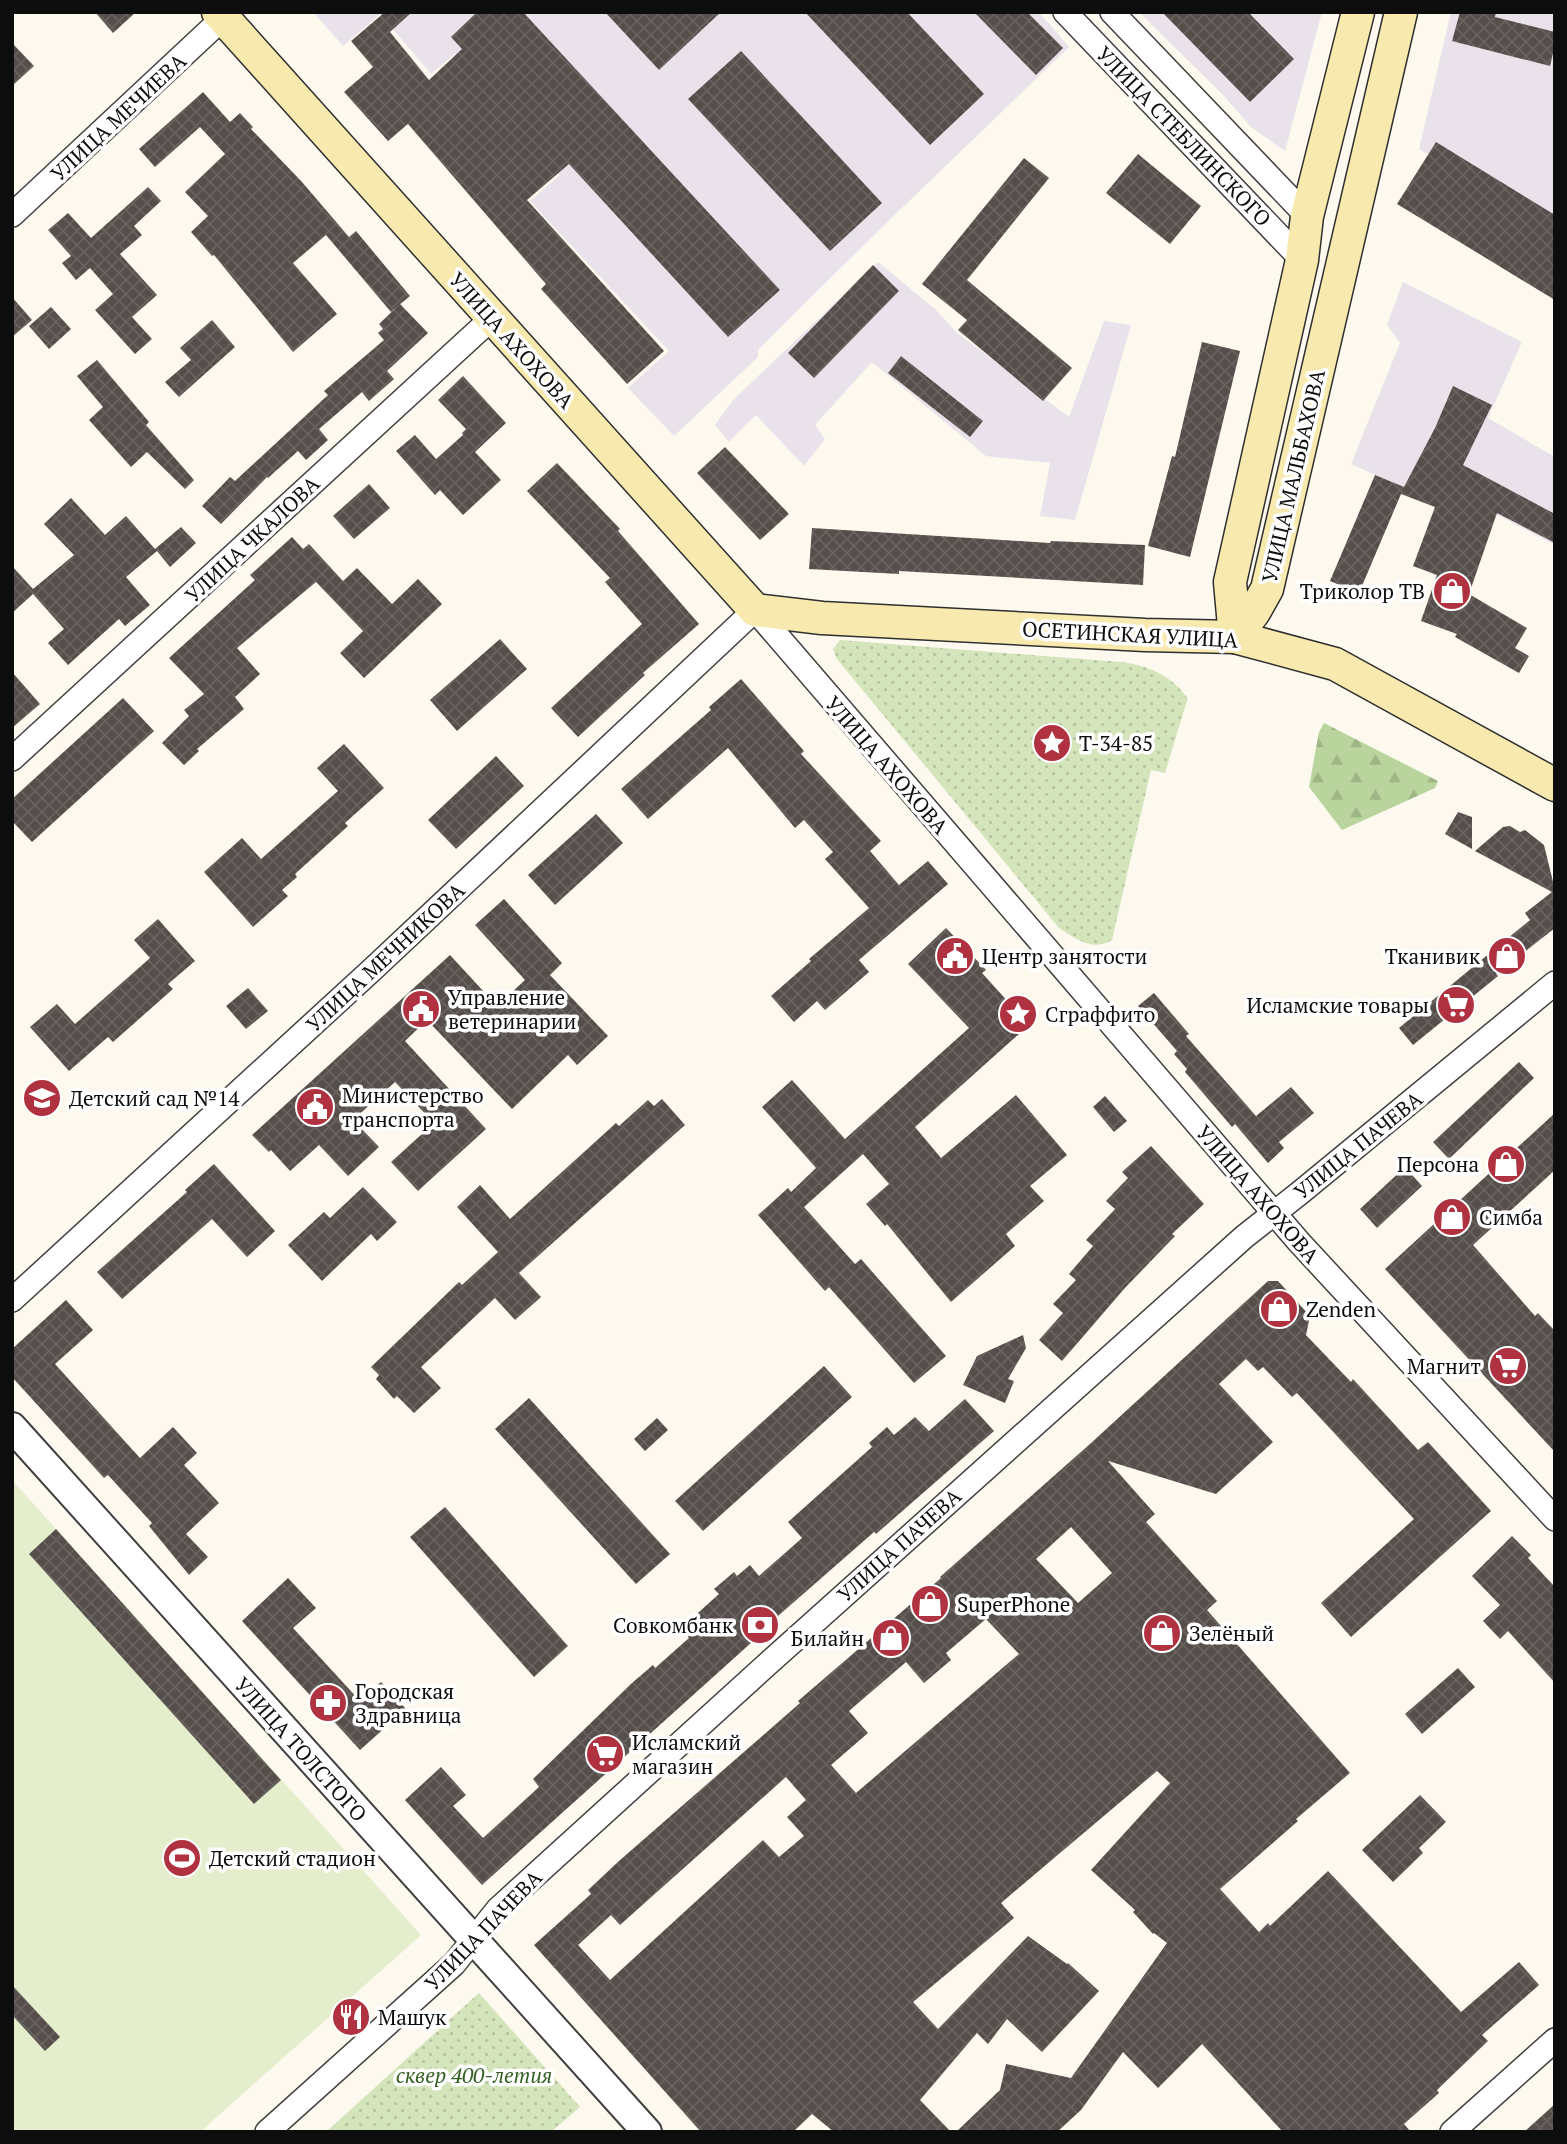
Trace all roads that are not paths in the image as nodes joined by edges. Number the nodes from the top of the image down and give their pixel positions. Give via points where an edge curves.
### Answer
1 (1065, 12) edge
2 (1112, 12) edge
3 (1358, 12) edge
4 (1401, 12) edge
5 (220, 15) edge
6 (12, 215) edge
7 (1307, 216) junction
8 (1302, 260) junction
9 (491, 319) junction
10 (755, 610) junction
11 (1235, 637) junction
12 (12, 759) edge
13 (1555, 785) edge
14 (1555, 983) edge
15 (1274, 1213) junction
16 (12, 1300) edge
17 (12, 1427) edge
18 (1555, 1519) edge
19 (474, 1940) junction
20 (1555, 2040) edge
21 (267, 2132) edge
22 (647, 2132) edge
23 (1452, 2132) edge

1 - 8 street, УЛИЦА СТЕБЛИНСКОГО
2 - 7 street, УЛИЦА СТЕБЛИНСКОГО
3 - 7 main road, УЛИЦА МАЛЬБАХОВА
4 - 11 main road, УЛИЦА МАЛЬБАХОВА via 1267,589
5 - 6 street, УЛИЦА МЕЧИЕВА
5 - 9 main road, УЛИЦА АХОХОВА
7 - 8 main road, УЛИЦА МАЛЬБАХОВА
8 - 11 main road, УЛИЦА МАЛЬБАХОВА via 1230,582
9 - 10 main road, УЛИЦА АХОХОВА
9 - 12 street, УЛИЦА ЧКАЛОВА
10 - 11 main road, ОСЕТИНСКАЯ УЛИЦА via 822,618
10 - 15 street, УЛИЦА АХОХОВА
10 - 16 street, УЛИЦА МЕЧНИКОВА
11 - 13 main road, ОСЕТИНСКАЯ УЛИЦА via 1335,664
14 - 15 street, УЛИЦА ПАЧЕВА
15 - 18 street, УЛИЦА АХОХОВА
15 - 19 street, УЛИЦА ПАЧЕВА via 762,1669 498,1909
17 - 19 street, УЛИЦА ТОЛСТОГО
19 - 21 street, УЛИЦА ПАЧЕВА via 454,1964
19 - 22 street, УЛИЦА ТОЛСТОГО
20 - 23 street

